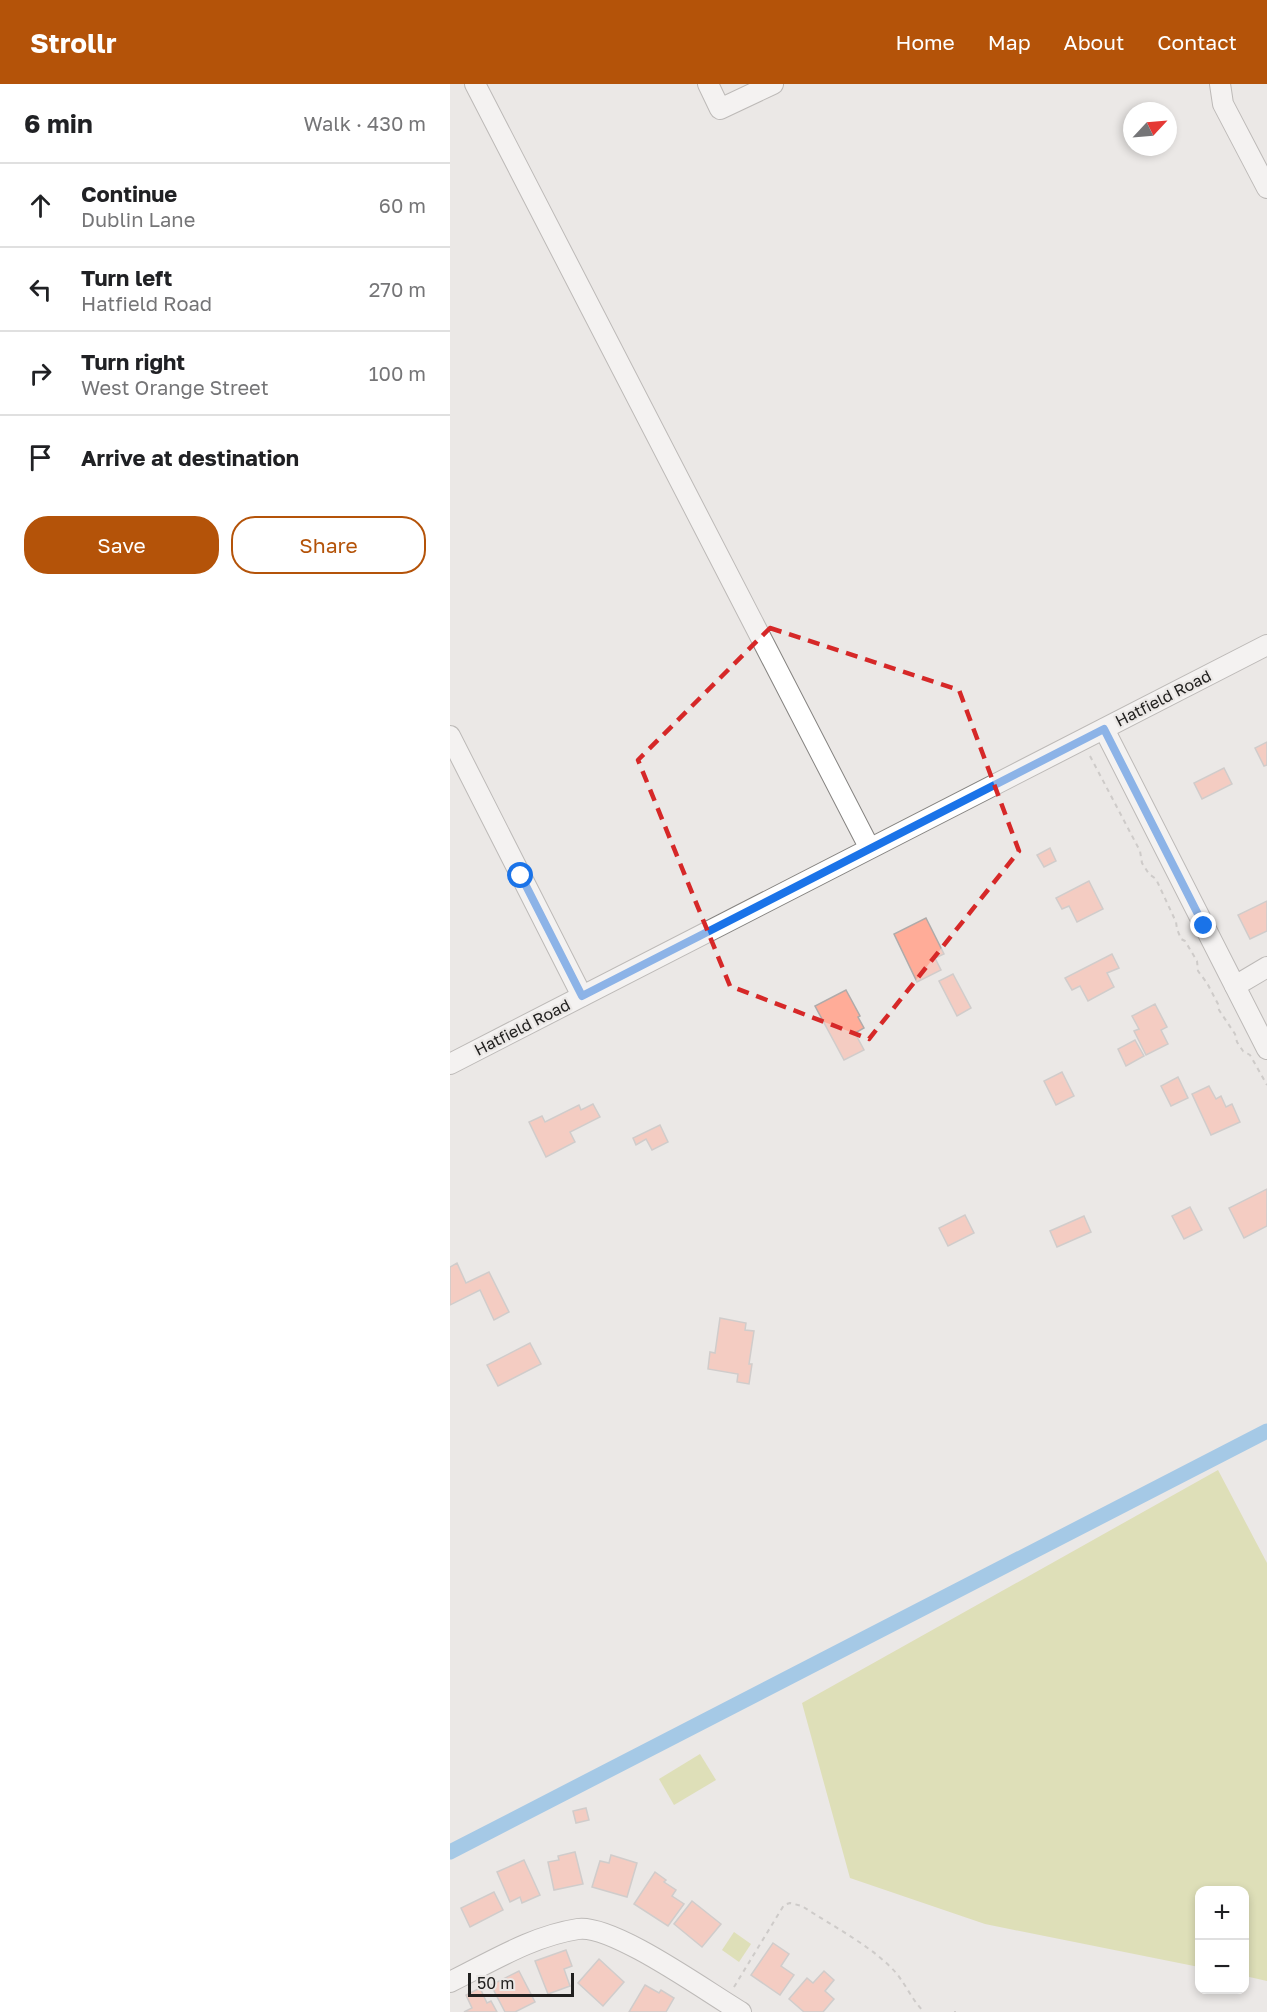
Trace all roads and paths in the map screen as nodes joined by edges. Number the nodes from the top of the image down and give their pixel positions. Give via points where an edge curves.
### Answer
1 (475, 84) edge
2 (708, 84) edge
3 (773, 84) edge
4 (1220, 84) edge
5 (1267, 188) edge
6 (1267, 645) edge
7 (1104, 729) junction
8 (450, 736) edge
9 (1088, 752) dead end
10 (869, 847) junction
11 (1267, 967) edge
12 (1235, 986) junction
13 (582, 996) junction
14 (1267, 1048) edge
15 (450, 1064) edge
16 (1267, 1085) edge
17 (450, 1982) edge
18 (722, 2006) edge
19 (924, 2012) edge

1 - 10 street
2 - 3 street via 720,109
4 - 5 street via 1223,104
6 - 7 street, Hatfield Road
7 - 10 street, Hatfield Road
7 - 12 street
8 - 13 street
9 - 16 path via 1140,851 1142,863 1156,879 1182,939 1197,961 1198,972 1236,1034 1237,1042 1250,1055
10 - 13 street, Hatfield Road
11 - 12 street
12 - 14 street
13 - 15 street, Hatfield Road
17 - 18 street via 537,1939 580,1928 608,1934 638,1948
18 - 19 path via 784,1905 790,1903 802,1906 876,1955 897,1974

